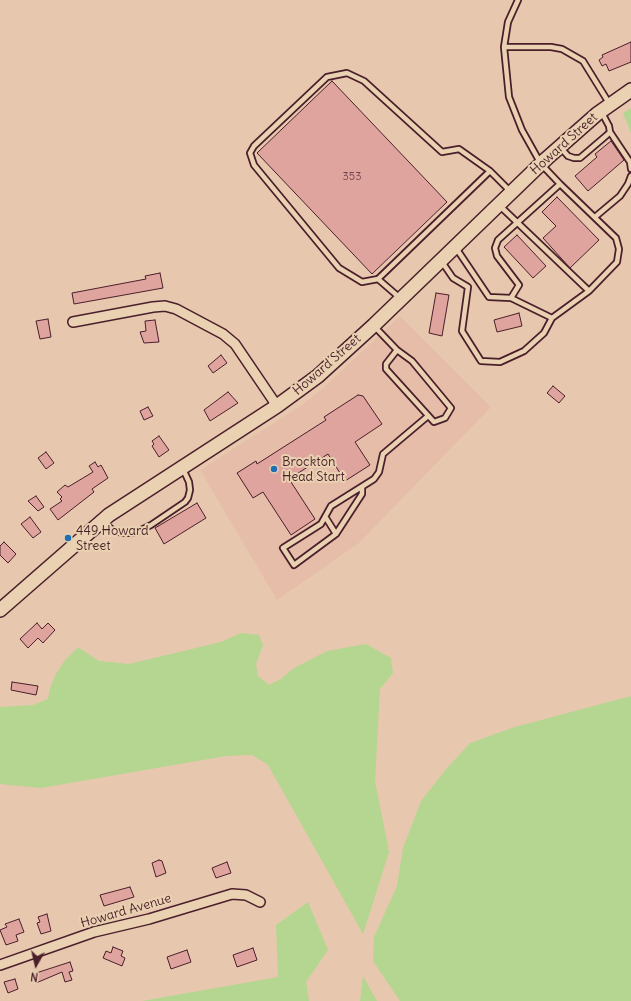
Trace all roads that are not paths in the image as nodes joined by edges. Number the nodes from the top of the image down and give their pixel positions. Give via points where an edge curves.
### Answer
1 (518, 0) edge
2 (504, 47) junction
3 (631, 90) edge
4 (606, 108) junction
5 (610, 132) junction
6 (560, 147) junction
7 (541, 164) junction
8 (631, 169) edge
9 (490, 171) junction
10 (631, 176) edge
11 (560, 184) junction
12 (512, 192) junction
13 (499, 204) junction
14 (595, 217) junction
15 (518, 222) junction
16 (455, 246) junction
17 (441, 260) junction
18 (378, 279) junction
19 (589, 291) junction
20 (511, 298) junction
21 (400, 299) junction
22 (552, 318) junction
23 (73, 322) dead end
24 (374, 325) junction
25 (398, 350) junction
26 (277, 406) junction
27 (428, 416) junction
28 (182, 467) junction
29 (362, 487) junction
30 (326, 518) junction
31 (102, 521) junction
32 (336, 534) junction
33 (0, 610) edge
34 (260, 902) dead end
35 (0, 965) edge

1 - 2 lane via 508,22
2 - 4 lane via 551,47 562,49 583,61
2 - 7 lane via 509,97 522,130
3 - 4 main road, Howard Street
4 - 5 lane
4 - 6 main road, Howard Street
5 - 6 lane via 580,158 568,156
5 - 8 lane via 630,162
6 - 7 main road, Howard Street
7 - 11 lane
7 - 12 main road, Howard Street
9 - 12 lane
9 - 18 lane
9 - 18 lane via 459,149 442,152 364,81 347,73 327,77 254,146 250,153 254,165 339,268 362,282
10 - 14 lane via 620,196
11 - 14 lane
11 - 15 lane
12 - 13 main road, Howard Street
13 - 15 lane
13 - 16 main road, Howard Street
14 - 19 lane via 616,238 619,249 617,262
15 - 19 lane
15 - 20 lane via 498,240 495,248 497,256 519,285
16 - 17 main road, Howard Street
16 - 20 lane via 489,297
17 - 21 main road, Howard Street
17 - 22 lane via 453,278 468,287 462,330 481,361 500,362 524,350 544,333
18 - 21 lane
19 - 22 lane
20 - 22 lane
21 - 24 main road, Howard Street
23 - 26 street via 153,307 166,306 176,309 223,334 235,344
24 - 25 lane
24 - 26 main road, Howard Street via 318,376
25 - 27 lane via 386,364 386,369
25 - 27 lane via 412,361 451,408 445,418 434,422
26 - 28 main road, Howard Street
27 - 29 lane via 383,454 379,472
28 - 31 main road, Howard Street
28 - 31 lane via 190,490 185,502 174,510 135,533 114,531
29 - 30 lane via 332,506
29 - 32 lane via 362,494
30 - 32 lane
30 - 32 lane via 321,524 283,548 294,565
31 - 33 main road, Howard Street
34 - 35 street, Howard Avenue via 246,895 232,894 94,932

